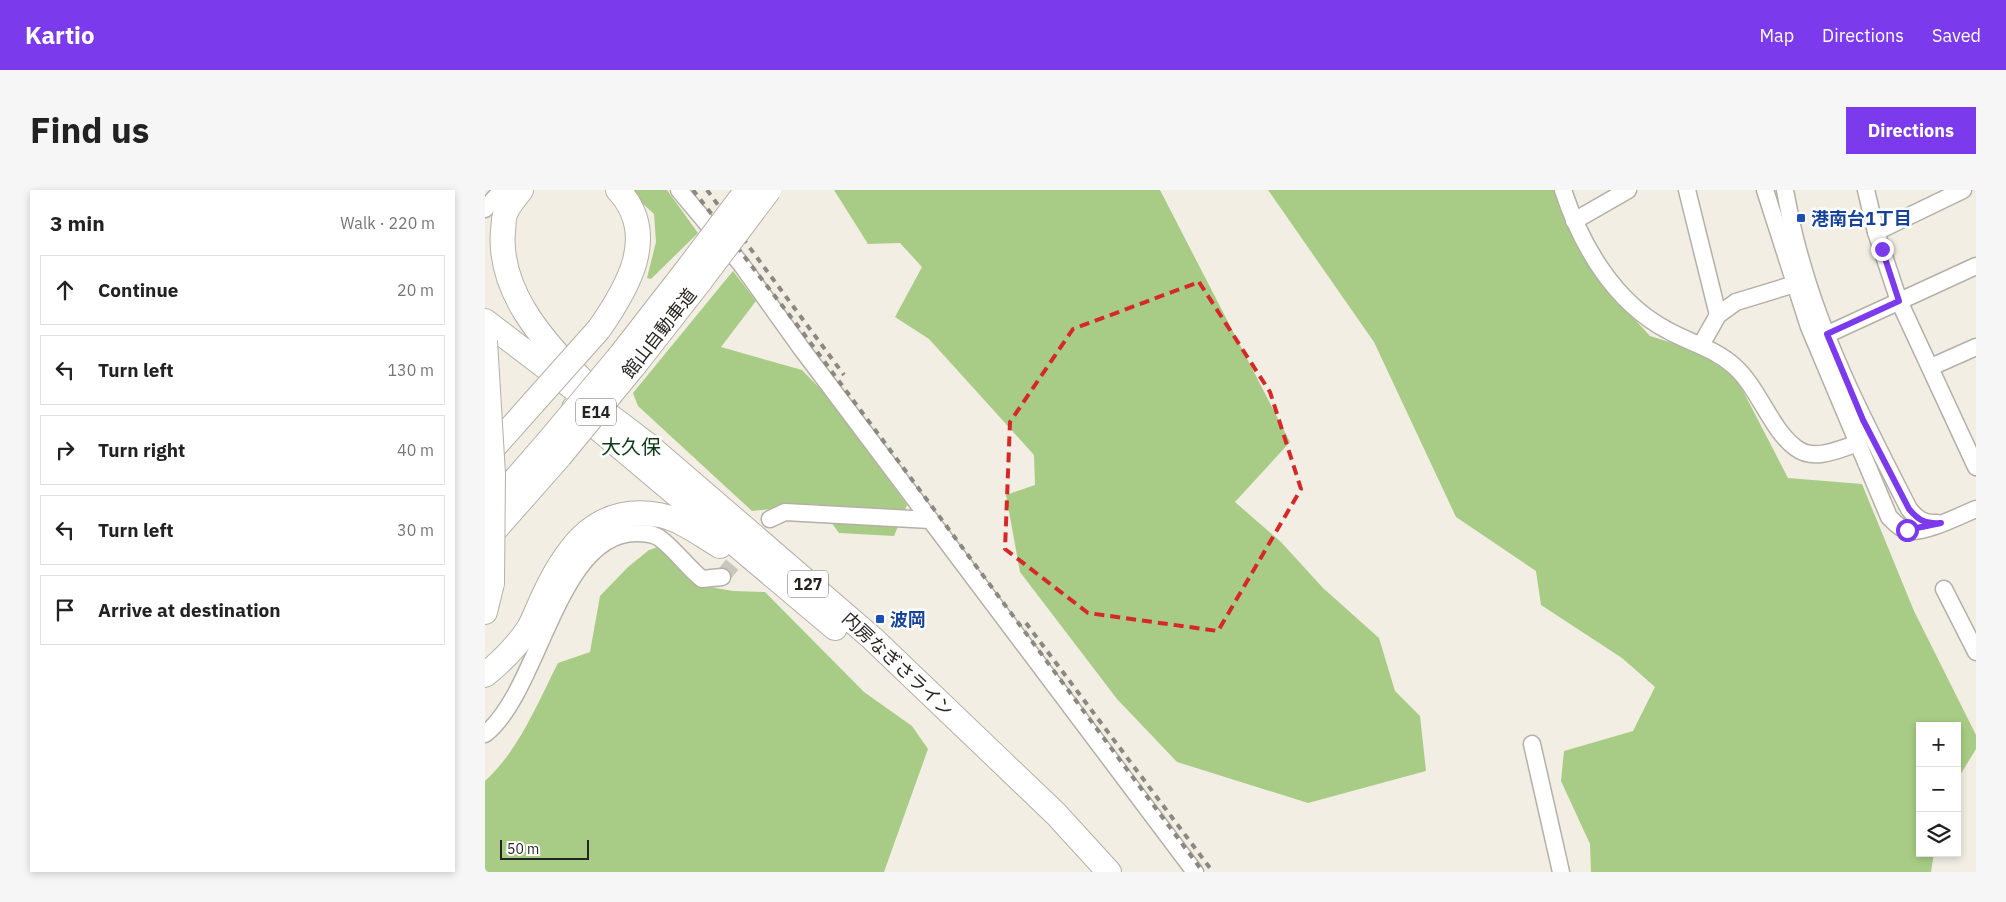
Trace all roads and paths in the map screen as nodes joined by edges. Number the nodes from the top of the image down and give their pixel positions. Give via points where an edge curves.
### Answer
1 (502, 190) edge
2 (521, 190) edge
3 (618, 190) edge
4 (679, 190) edge
5 (747, 190) edge
6 (769, 190) edge
7 (1563, 190) edge
8 (1628, 190) edge
9 (1687, 190) edge
10 (1765, 190) edge
11 (1785, 190) edge
12 (1866, 190) edge
13 (1963, 190) edge
14 (485, 209) edge
15 (1573, 221) junction
16 (1876, 232) junction
17 (1976, 266) edge
18 (695, 273) junction
19 (1795, 284) junction
20 (1899, 301) junction
21 (1718, 315) junction
22 (485, 321) edge
23 (1827, 334) junction
24 (485, 341) edge
25 (1701, 345) junction
26 (1976, 346) edge
27 (1931, 367) junction
28 (1969, 432) edge
29 (1858, 443) junction
30 (648, 445) junction
31 (553, 450) junction
32 (485, 458) edge
33 (1976, 467) edge
34 (1976, 509) edge
35 (485, 514) edge
36 (770, 519) tunnel mouth
37 (930, 520) junction
38 (1941, 523) junction
39 (485, 540) edge
40 (722, 577) dead end
41 (773, 577) junction
42 (1944, 589) dead end
43 (485, 612) edge
44 (1976, 652) edge
45 (485, 675) edge
46 (485, 734) edge
47 (1532, 744) dead end
48 (1088, 872) edge
49 (1109, 872) edge
50 (1195, 872) edge
51 (1561, 872) edge

1 - 14 street
2 - 30 highway via 505,213 502,249 519,303 534,326 576,373
3 - 32 highway, bridge via 632,213 638,247 632,273 619,300 599,329
4 - 37 street via 741,264
5 - 18 highway, 館山自動車道 / E14, bridge
6 - 18 highway, 館山自動車道 / E14, bridge
7 - 15 street
8 - 15 street
9 - 21 street
10 - 19 street
11 - 23 street via 1799,254
12 - 16 street
13 - 16 street
15 - 25 street via 1591,255 1632,304 1668,331
16 - 20 street
17 - 20 street
18 - 31 highway, 館山自動車道 / E14, bridge
19 - 21 street via 1736,302
19 - 29 street via 1823,363
20 - 23 street
20 - 27 street
21 - 25 street
22 - 30 highway, 内房なぎさライン / 127
23 - 38 street via 1863,420 1909,509 1924,522
24 - 41 highway, 内房なぎさライン / 127 via 540,380
24 - 43 highway, bridge via 493,474 491,583
25 - 29 street via 1715,351 1748,379 1796,449 1809,454 1825,454
26 - 27 street
27 - 28 street
28 - 33 street
29 - 38 street via 1889,517 1897,526 1907,530
30 - 49 highway, 内房なぎさライン / 127 via 872,638 1056,814
31 - 35 highway, 館山自動車道 / E14
31 - 39 highway, 館山自動車道 / E14
34 - 38 street
36 - 37 street via 785,512
37 - 50 street
40 - 46 street via 702,580 660,538 650,534 625,533 597,548 574,573 507,711
41 - 45 highway via 689,526 660,515 629,514 603,521 583,534 564,556 529,628 502,661
41 - 48 highway, 内房なぎさライン / 127 via 855,644 930,714 1045,823
42 - 44 street
47 - 51 street

